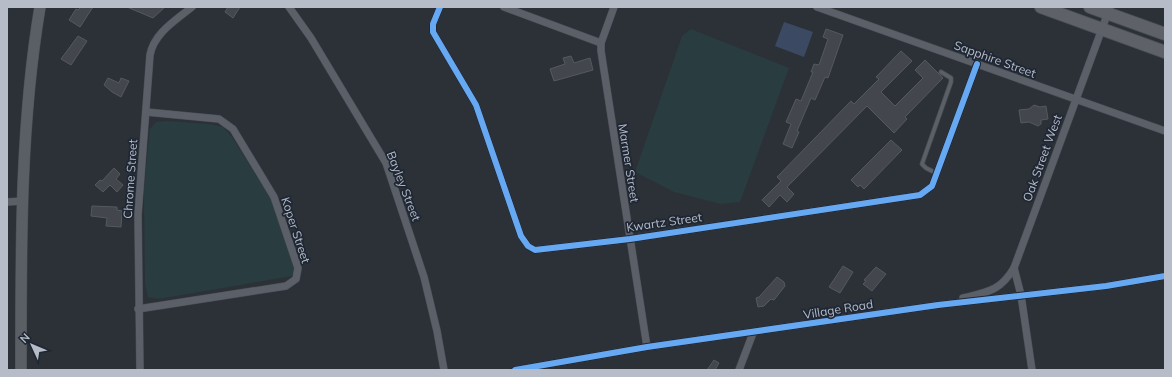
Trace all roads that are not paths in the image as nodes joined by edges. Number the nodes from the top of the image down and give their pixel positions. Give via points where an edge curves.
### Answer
1 (40, 7) edge
2 (192, 7) edge
3 (289, 7) edge
4 (440, 7) edge
5 (504, 7) edge
6 (614, 7) edge
7 (817, 7) edge
8 (1041, 7) edge
9 (1090, 7) edge
10 (1109, 10) edge
11 (1101, 29) junction
12 (1165, 34) edge
13 (601, 43) junction
14 (1165, 52) edge
15 (977, 64) junction
16 (941, 72) dead end
17 (1075, 100) junction
18 (146, 112) junction
19 (1165, 131) edge
20 (938, 173) junction
21 (23, 201) junction
22 (7, 202) edge
23 (630, 239) junction
24 (1014, 268) junction
25 (1165, 276) edge
26 (1021, 295) junction
27 (938, 305) junction
28 (138, 309) junction
29 (753, 333) junction
30 (647, 347) junction
31 (21, 370) edge
32 (140, 370) edge
33 (444, 370) edge
34 (515, 370) edge
35 (739, 370) edge
36 (1032, 370) edge

1 - 21 street via 28,111
2 - 18 street, Chrome Street via 161,33 153,44
3 - 33 street, Bayley Street via 312,38 386,163 426,284
4 - 23 street, Kwartz Street via 433,24 433,32 476,105 525,244 540,250
5 - 13 street
6 - 13 street, Marmer Street
7 - 15 street, Sapphire Street
8 - 11 main road
9 - 10 main road
10 - 11 street, Oak Street West
10 - 12 main road
11 - 14 main road
11 - 17 street, Oak Street West
13 - 23 street, Marmer Street
15 - 17 street, Sapphire Street
15 - 20 street, Kwartz Street
16 - 20 lane via 951,78 951,82 922,164
17 - 19 street, Sapphire Street
17 - 24 street, Oak Street West
18 - 28 street, Chrome Street via 138,215
18 - 28 street, Koper Street via 214,118 233,129 274,197 298,268 296,279 286,286
20 - 23 street, Kwartz Street via 926,192 913,197
21 - 22 street
21 - 31 street
23 - 30 street, Marmer Street
24 - 26 street
24 - 27 street, Village Road via 997,288
25 - 26 street, Village Road via 1106,286
26 - 27 street, Village Road
26 - 36 street
27 - 29 street, Village Road
28 - 32 street, Chrome Street
29 - 30 street, Village Road
29 - 35 street
30 - 34 street, Village Road

